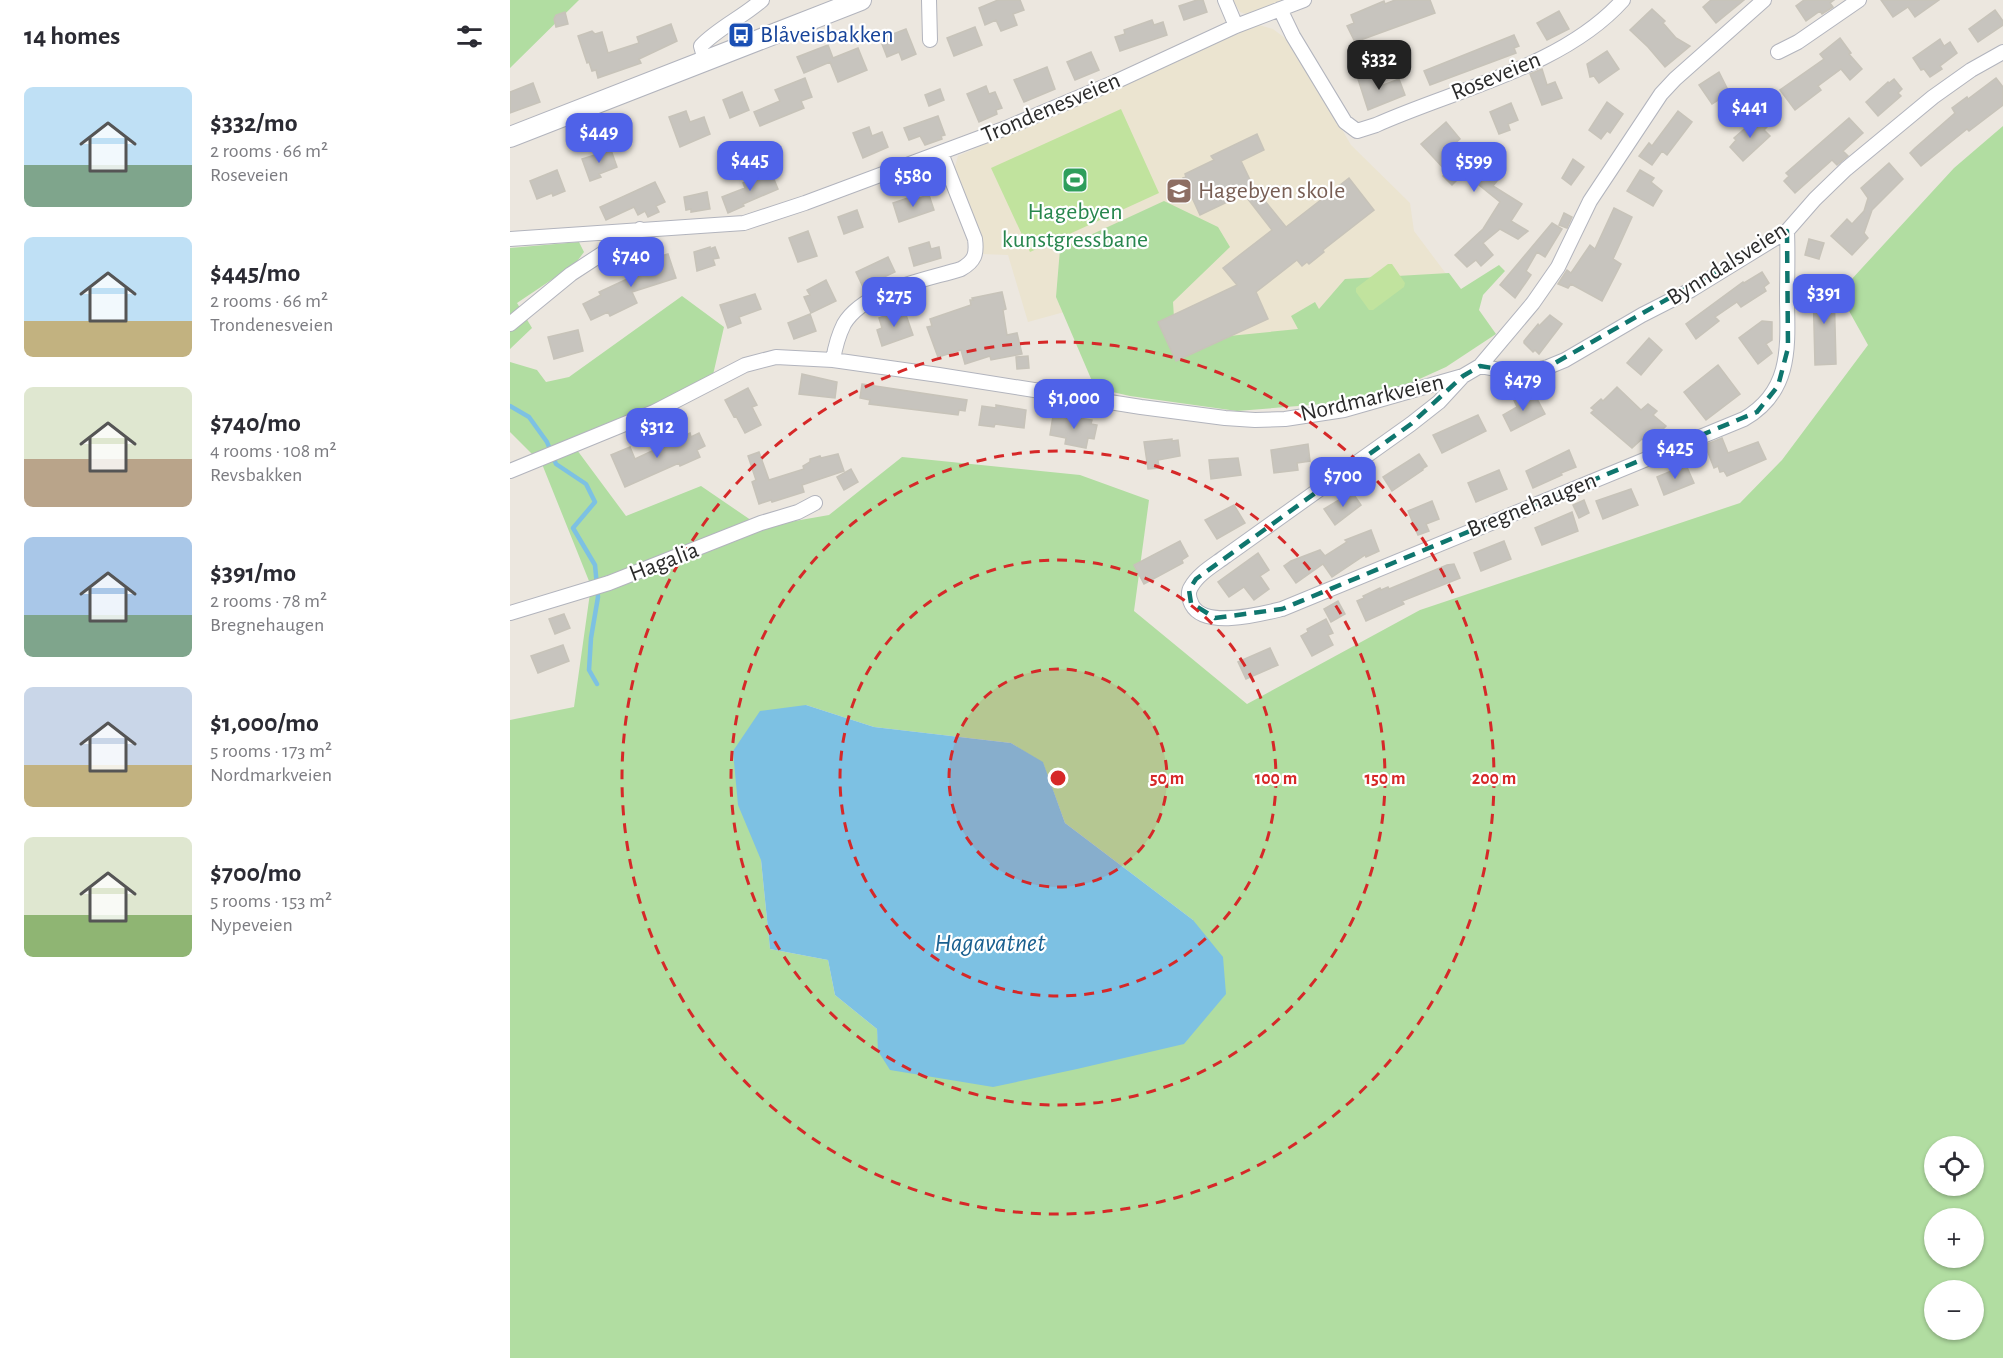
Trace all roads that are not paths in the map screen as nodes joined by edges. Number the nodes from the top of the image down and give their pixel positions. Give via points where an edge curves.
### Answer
1 (762, 0) edge
2 (861, 0) edge
3 (929, 0) edge
4 (1225, 0) edge
5 (1304, 0) edge
6 (1623, 0) edge
7 (1764, 0) edge
8 (1859, 0) edge
9 (1280, 9) junction
10 (1236, 26) junction
11 (930, 40) dead end
12 (1778, 52) dead end
13 (2003, 52) edge
14 (705, 60) junction
15 (510, 137) edge
16 (941, 153) junction
17 (639, 230) junction
18 (1787, 231) junction
19 (510, 239) edge
20 (510, 324) edge
21 (833, 360) junction
22 (1480, 366) junction
23 (1463, 376) junction
24 (510, 471) edge
25 (815, 503) dead end
26 (510, 613) edge

1 - 14 street via 701,46
2 - 14 main road
3 - 11 street
4 - 10 street
5 - 9 street, Trondenesveien
6 - 9 street, Roseveien via 1599,24 1529,64 1357,131 1346,122
7 - 22 street, Nordmarkveien via 1661,94 1590,201 1558,267
8 - 12 street
9 - 10 street, Trondenesveien
10 - 16 street, Trondenesveien via 1114,82
13 - 18 street, Bynndalsveien via 1933,97 1846,169
14 - 15 main road
16 - 17 street, Trondenesveien via 744,223
16 - 21 street via 975,238 974,258 961,269 866,302 845,322
17 - 19 street, Trondenesveien
17 - 20 street via 571,274
18 - 22 street, Bynndalsveien via 1565,360 1525,373
18 - 23 street, Bregnehaugen via 1788,348 1778,386 1757,412 1282,609 1215,618 1195,609 1189,590 1197,579 1412,424
21 - 23 street, Nordmarkveien via 1142,407 1255,420 1344,410
21 - 24 street, Nordmarkveien via 776,357 745,365 654,412
22 - 23 street, Nordmarkveien
25 - 26 street, Hagalia via 609,583

